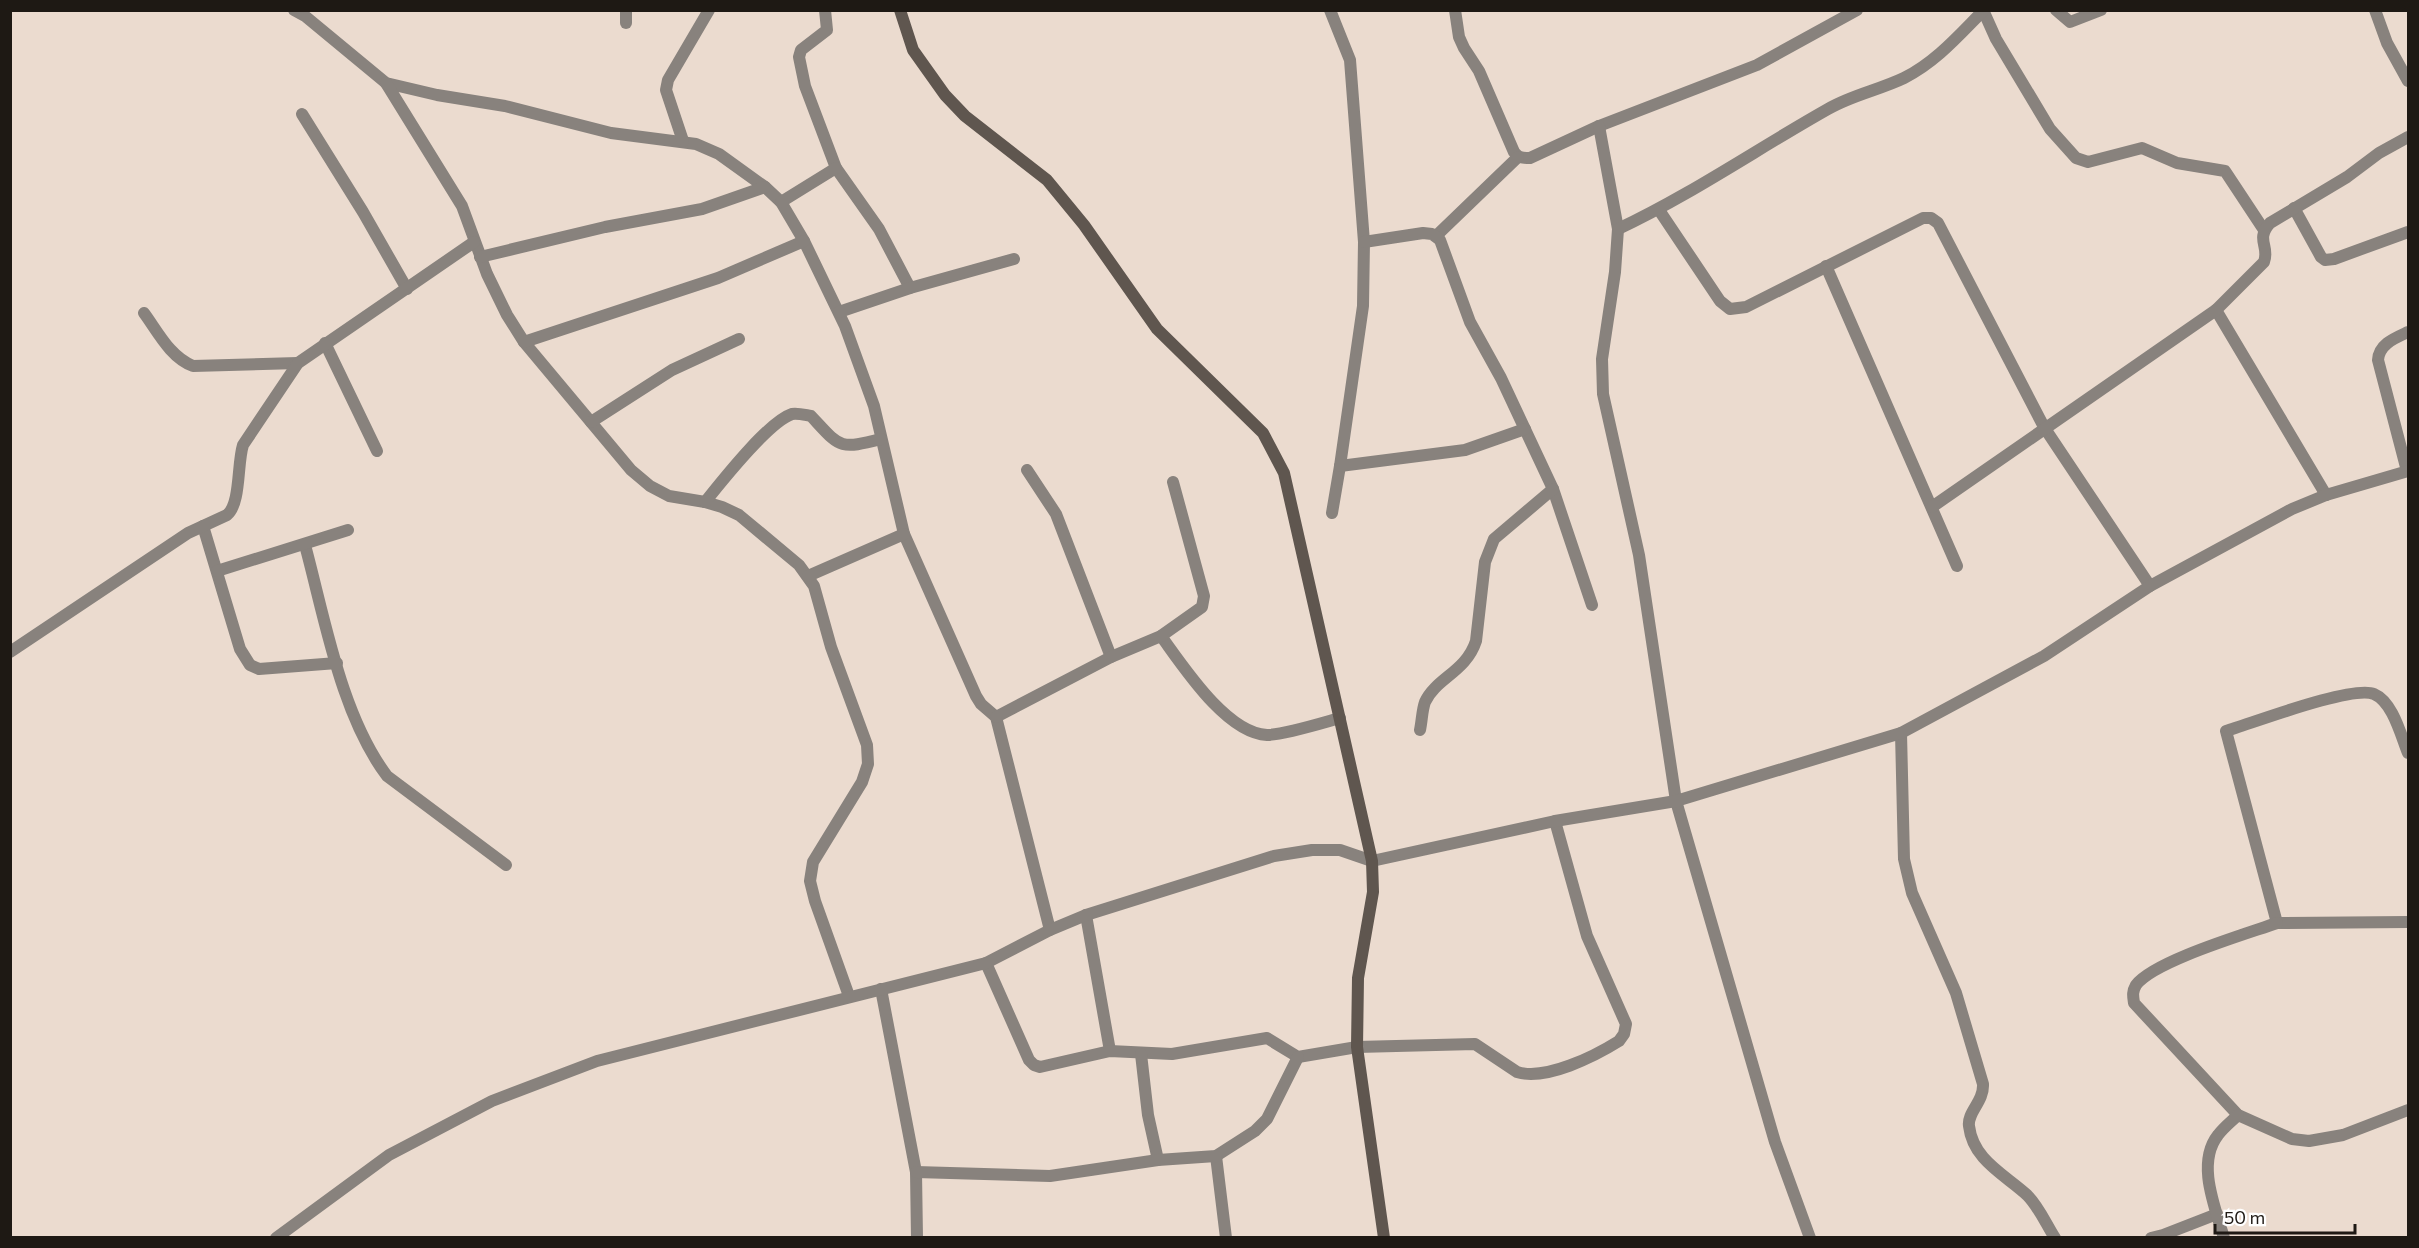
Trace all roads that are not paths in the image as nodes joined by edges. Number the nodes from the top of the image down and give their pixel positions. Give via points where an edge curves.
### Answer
1 (294, 10) edge
2 (709, 10) edge
3 (825, 10) edge
4 (900, 10) edge
5 (1330, 10) edge
6 (1455, 10) edge
7 (1857, 10) edge
8 (2056, 10) edge
9 (2101, 10) edge
10 (2375, 10) edge
11 (1983, 11) edge
12 (2409, 81) edge
13 (387, 83) junction
14 (302, 114) dead end
15 (1599, 126) junction
16 (2409, 137) edge
17 (682, 141) junction
18 (1518, 157) junction
19 (836, 168) junction
20 (765, 187) junction
21 (781, 202) junction
22 (2294, 208) junction
23 (1659, 210) junction
24 (1618, 229) junction
25 (2264, 230) junction
26 (2409, 232) edge
27 (1436, 236) junction
28 (804, 241) junction
29 (474, 242) junction
30 (1364, 242) junction
31 (480, 257) junction
32 (1014, 259) dead end
33 (1826, 266) junction
34 (407, 288) junction
35 (910, 288) junction
36 (2216, 310) junction
37 (839, 312) junction
38 (144, 313) dead end
39 (2409, 332) edge
40 (739, 339) dead end
41 (524, 342) junction
42 (325, 344) junction
43 (298, 363) junction
44 (591, 422) junction
45 (2044, 427) junction
46 (1525, 429) junction
47 (881, 439) junction
48 (377, 451) dead end
49 (1340, 466) junction
50 (1027, 470) dead end
51 (2408, 471) edge
52 (1173, 482) dead end
53 (1553, 489) junction
54 (2326, 495) junction
55 (705, 502) junction
56 (1932, 507) junction
57 (1332, 513) dead end
58 (203, 526) junction
59 (348, 530) dead end
60 (904, 534) junction
61 (305, 545) junction
62 (1958, 566) dead end
63 (217, 571) junction
64 (808, 576) junction
65 (2150, 586) junction
66 (1592, 605) dead end
67 (1161, 636) junction
68 (10, 651) edge
69 (1111, 657) junction
70 (337, 663) junction
71 (996, 717) junction
72 (1340, 718) junction
73 (1420, 730) dead end
74 (1901, 733) junction
75 (2409, 753) edge
76 (1676, 801) junction
77 (1555, 821) junction
78 (1372, 861) junction
79 (506, 865) dead end
80 (1086, 915) junction
81 (2409, 922) edge
82 (2277, 923) junction
83 (1050, 930) junction
84 (986, 963) junction
85 (881, 989) junction
86 (849, 996) junction
87 (1357, 1047) junction
88 (1110, 1051) junction
89 (1141, 1054) junction
90 (1298, 1057) junction
91 (2409, 1110) edge
92 (2238, 1115) junction
93 (1216, 1156) junction
94 (1158, 1160) junction
95 (916, 1172) junction
96 (2217, 1214) junction
97 (276, 1238) edge
98 (917, 1238) edge
99 (1226, 1238) edge
100 (1384, 1238) edge
101 (1810, 1238) edge
102 (2055, 1238) edge
103 (2151, 1238) edge
104 (2224, 1238) edge

1 - 13 street
2 - 17 street via 668,80 666,90
3 - 19 street via 827,30 799,57 805,86
4 - 72 street via 913,50 945,95 965,116 1047,180 1084,225 1157,329 1263,433 1284,473
5 - 30 street via 1350,60
6 - 18 street via 1461,42 1479,71
7 - 15 street via 1757,65
8 - 9 street via 2070,22
10 - 12 street via 2387,43
11 - 23 street via 1924,67 1829,108
11 - 25 street via 2050,129 2076,158 2088,162 2142,148 2177,163 2225,171
13 - 17 street via 505,106 610,133
13 - 29 street via 462,206
14 - 34 street
15 - 18 street via 1530,158
15 - 24 street
16 - 22 street
17 - 20 street via 719,154
18 - 27 street
19 - 21 street
19 - 35 street via 879,229
20 - 21 street
20 - 31 street via 702,209
21 - 28 street
22 - 25 street
22 - 26 street via 2325,260
23 - 24 street
23 - 33 street via 1720,301 1730,309 1746,307
24 - 76 street via 1601,376 1639,555
25 - 36 street via 2264,262
27 - 30 street via 1423,233
27 - 46 street via 1470,322
28 - 37 street
28 - 41 street via 718,278
29 - 31 street
29 - 34 street
30 - 49 street via 1363,306
31 - 41 street
32 - 35 street
33 - 45 street via 1923,218 1938,223
33 - 56 street
34 - 42 street
35 - 37 street
36 - 45 street
36 - 54 street
37 - 47 street via 874,406
38 - 43 street via 174,354 193,366
39 - 51 street via 2392,339 2378,354
40 - 44 street via 672,370
41 - 44 street
42 - 43 street
42 - 48 street
43 - 58 street via 243,445 232,511
44 - 55 street via 631,470 650,486 669,496
45 - 56 street
45 - 65 street
46 - 49 street via 1465,450
46 - 53 street
47 - 55 street via 842,446 811,416 792,414 740,459
47 - 60 street
49 - 57 street
50 - 69 street via 1056,514
51 - 54 street
52 - 67 street via 1204,596 1202,607 1194,615
53 - 66 street
53 - 73 street via 1494,539 1485,562 1472,653 1429,695
54 - 65 street via 2292,509
55 - 64 street via 739,515
56 - 62 street
58 - 63 street
58 - 68 street
59 - 61 street
60 - 64 street
60 - 71 street via 975,696
61 - 63 street
61 - 70 street
63 - 70 street via 240,649 250,665 259,669
64 - 86 street via 867,745 868,764 862,782 813,862 810,881
65 - 74 street via 2044,656
67 - 69 street
67 - 72 street via 1211,702 1253,732 1269,735
69 - 71 street
70 - 79 street via 362,738 387,776
71 - 83 street
72 - 78 street
74 - 76 street
74 - 102 street via 1906,871 1956,993 1983,1084 1969,1129 1976,1150 2027,1196
75 - 82 street via 2388,705 2375,694 2361,691 2226,731
76 - 77 street
76 - 101 street via 1776,1142
77 - 78 street
77 - 87 street via 1587,936 1626,1024 1619,1041 1572,1066 1524,1074 1475,1044
78 - 80 street via 1340,850 1274,856
78 - 87 street via 1373,892 1358,978
80 - 83 street
80 - 88 street
81 - 82 street
82 - 92 street via 2160,966 2142,979 2132,994 2134,1003
83 - 84 street
84 - 85 street
84 - 88 street via 1034,1065 1040,1067
85 - 86 street
85 - 95 street
86 - 97 street via 597,1061 492,1101 389,1155
87 - 90 street
87 - 100 street
88 - 89 street
89 - 90 street via 1172,1054 1267,1038
89 - 94 street
90 - 93 street via 1267,1119
91 - 92 street via 2343,1135 2309,1141 2292,1139
92 - 96 street via 2217,1136 2209,1155 2208,1173
93 - 94 street
93 - 99 street
94 - 95 street via 1050,1176
95 - 98 street
96 - 103 street
96 - 104 street

